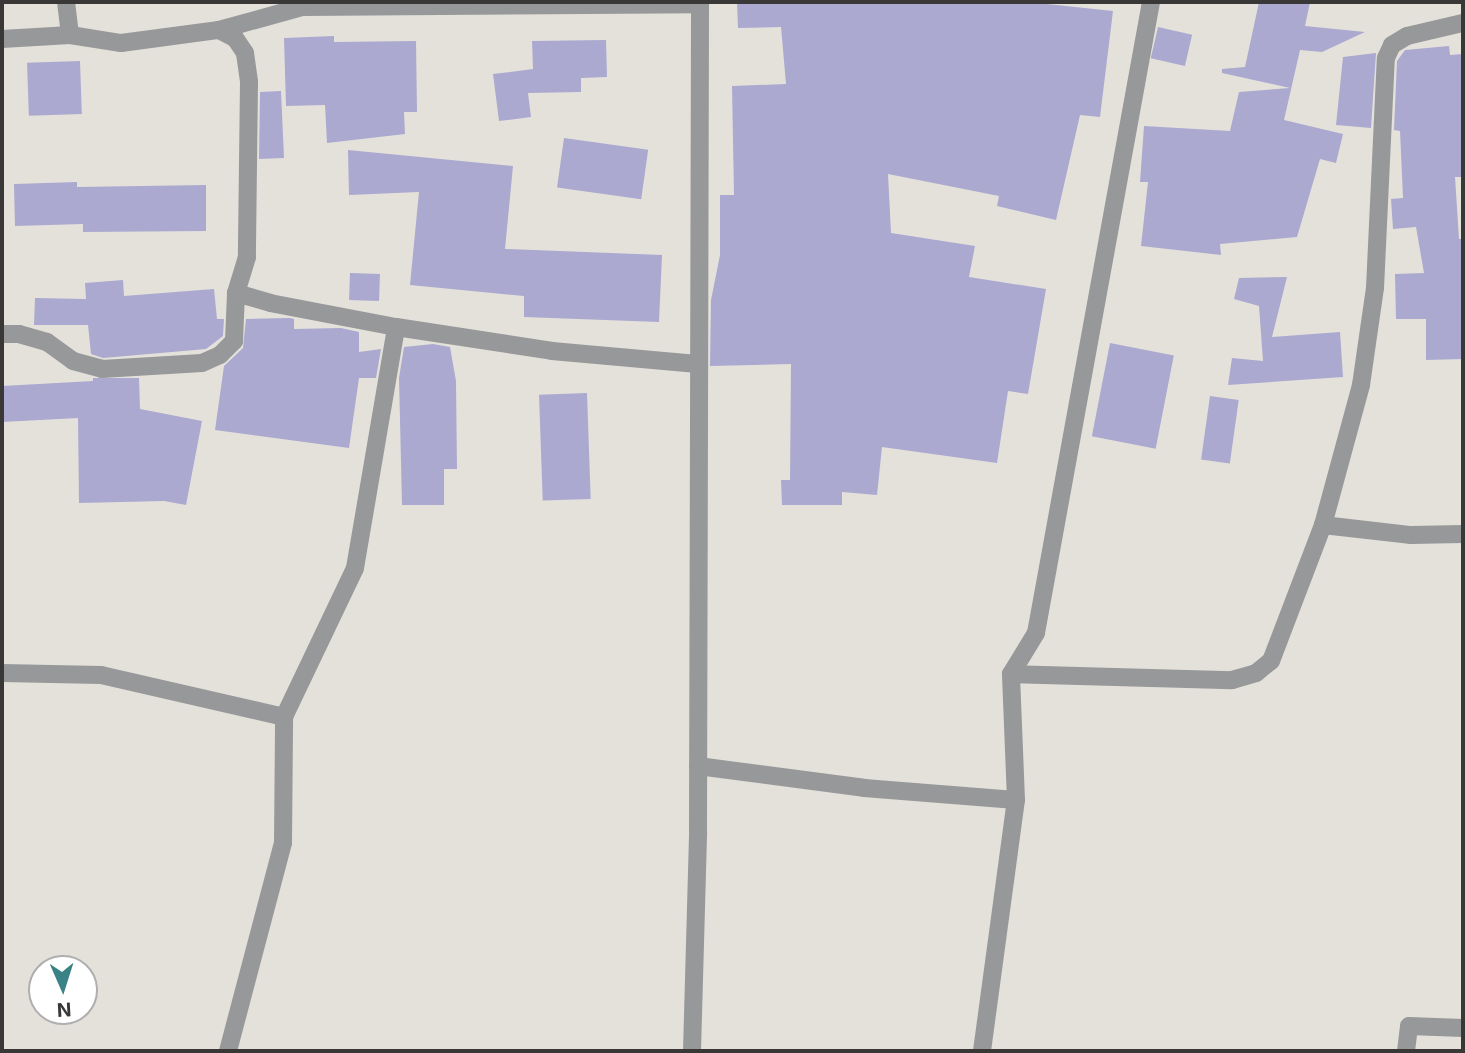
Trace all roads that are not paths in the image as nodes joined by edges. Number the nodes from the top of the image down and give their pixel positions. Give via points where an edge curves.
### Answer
1 (66, 2) edge
2 (1151, 2) edge
3 (700, 3) edge
4 (1463, 23) edge
5 (219, 30) junction
6 (70, 35) junction
7 (2, 39) edge
8 (236, 293) junction
9 (396, 327) junction
10 (2, 334) edge
11 (697, 364) junction
12 (1323, 525) junction
13 (1463, 534) edge
14 (2, 673) edge
15 (1011, 674) junction
16 (284, 717) junction
17 (698, 766) junction
18 (1016, 800) junction
19 (1463, 1028) edge
20 (228, 1051) edge
21 (692, 1051) edge
22 (982, 1051) edge
23 (1406, 1051) edge

1 - 6 street
2 - 15 street via 1036,633
3 - 5 street via 302,7
3 - 11 street
4 - 12 street via 1407,36 1392,45 1386,58 1375,288 1361,385
5 - 6 street via 121,43
5 - 8 street via 235,38 245,53 249,82 247,257
6 - 7 street
8 - 9 street
8 - 10 street via 234,341 220,355 202,363 102,369 73,361 47,342
9 - 11 street via 552,351
9 - 16 street via 355,568
11 - 17 street
12 - 13 street via 1411,535
12 - 15 street via 1272,661 1256,673 1232,680
14 - 16 street via 101,675
15 - 18 street
16 - 20 street via 283,843
17 - 18 street via 864,788
17 - 21 street
18 - 22 street
19 - 23 street via 1409,1026

